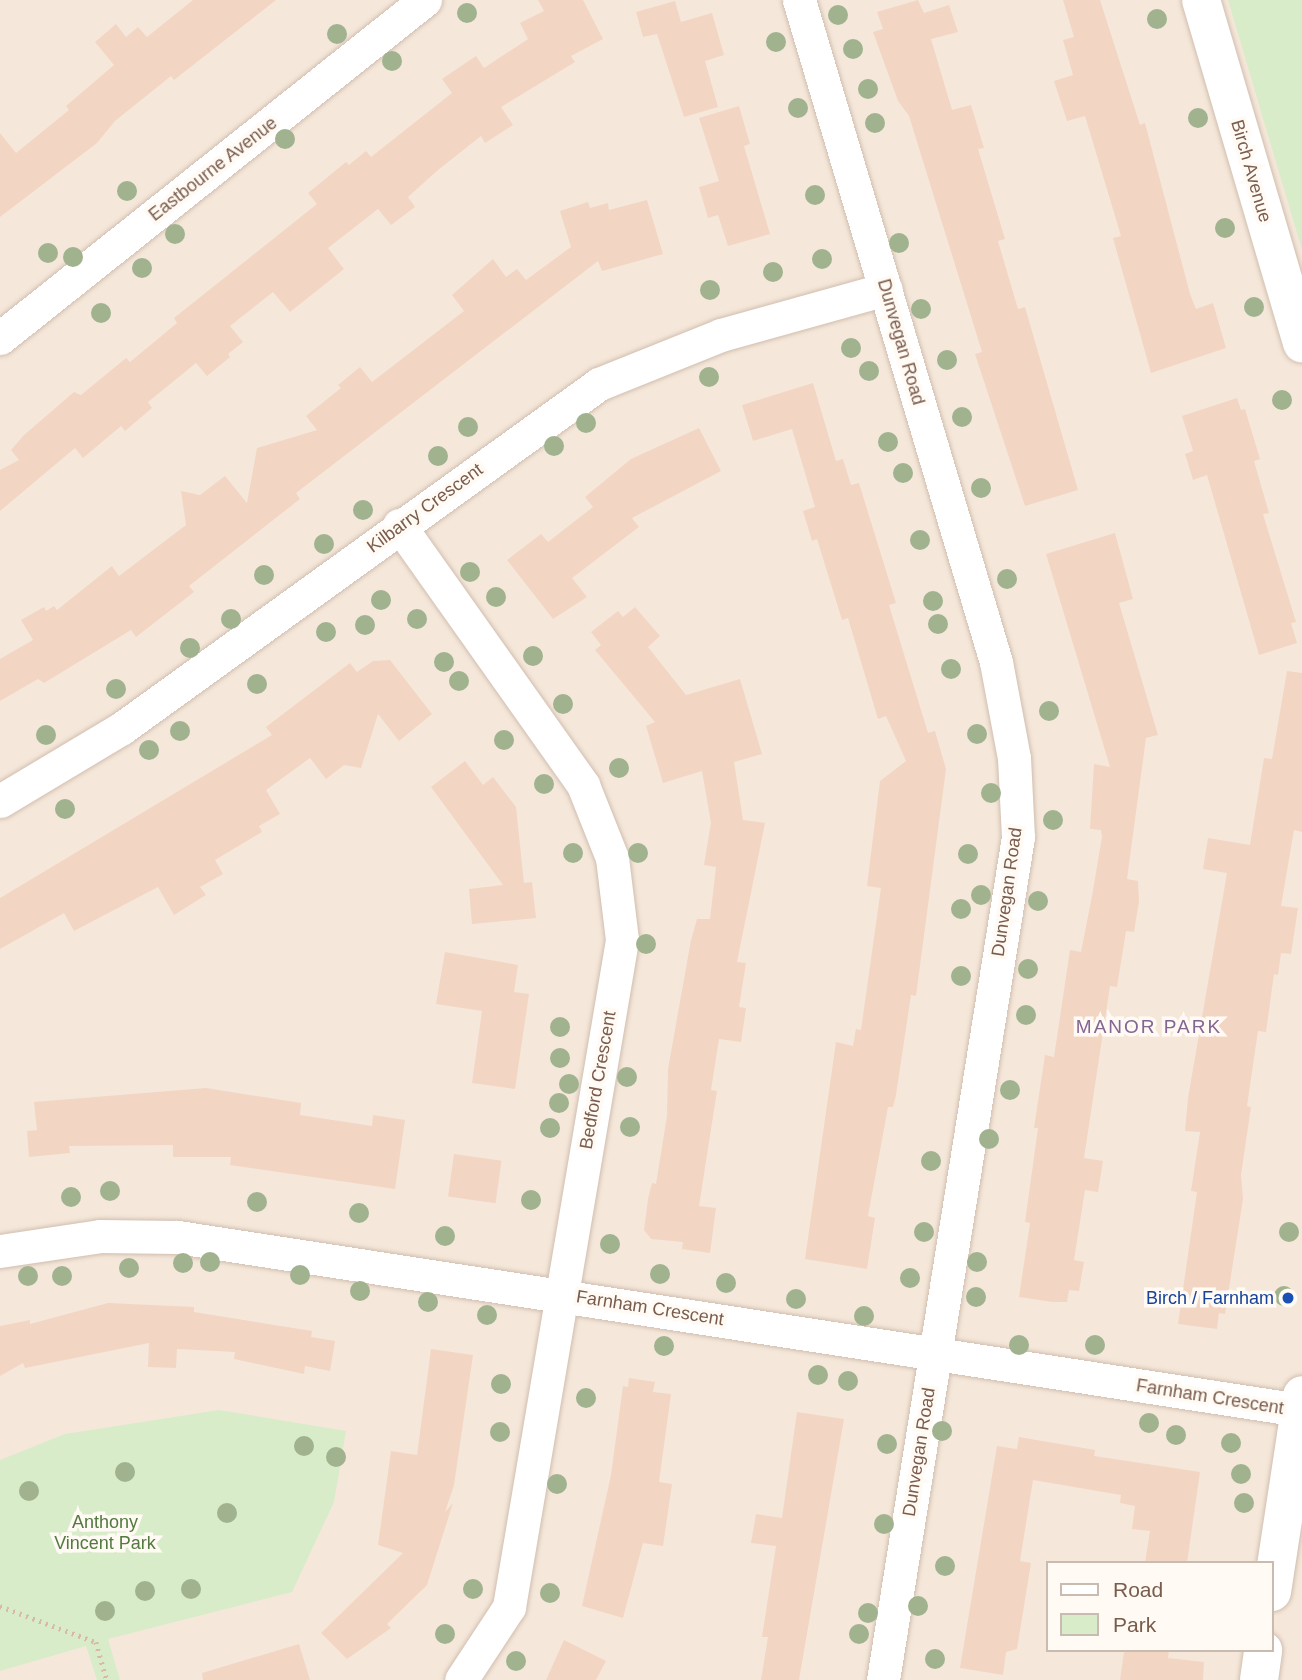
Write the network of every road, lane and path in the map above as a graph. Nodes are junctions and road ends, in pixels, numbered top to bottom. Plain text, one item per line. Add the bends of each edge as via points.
1 (425, 0) edge
2 (799, 0) edge
3 (1201, 0) edge
4 (886, 289) junction
5 (0, 338) edge
6 (1302, 342) edge
7 (399, 525) junction
8 (0, 801) edge
9 (0, 1251) edge
10 (561, 1293) junction
11 (935, 1355) junction
12 (1301, 1403) edge
13 (1274, 1579) edge
14 (0, 1606) edge
15 (1263, 1652) edge
16 (107, 1680) edge
17 (461, 1680) edge
18 (883, 1680) edge
19 (1259, 1680) edge

1 - 5 street, Eastbourne Avenue
2 - 4 street, Dunvegan Road
3 - 6 street, Birch Avenue
4 - 7 street, Kilbarry Crescent via 721,335 599,384
4 - 11 street, Dunvegan Road via 996,662 1014,758 1018,837
7 - 8 street, Kilbarry Crescent via 122,728
7 - 10 street, Bedford Crescent via 583,785 612,858 622,940
9 - 10 street, Farnham Crescent via 100,1236 178,1237
10 - 11 street, Farnham Crescent
10 - 17 street, Bedford Crescent via 509,1606
11 - 12 street, Farnham Crescent
11 - 18 street, Dunvegan Road
12 - 13 street
14 - 16 path via 96,1643
15 - 19 street

